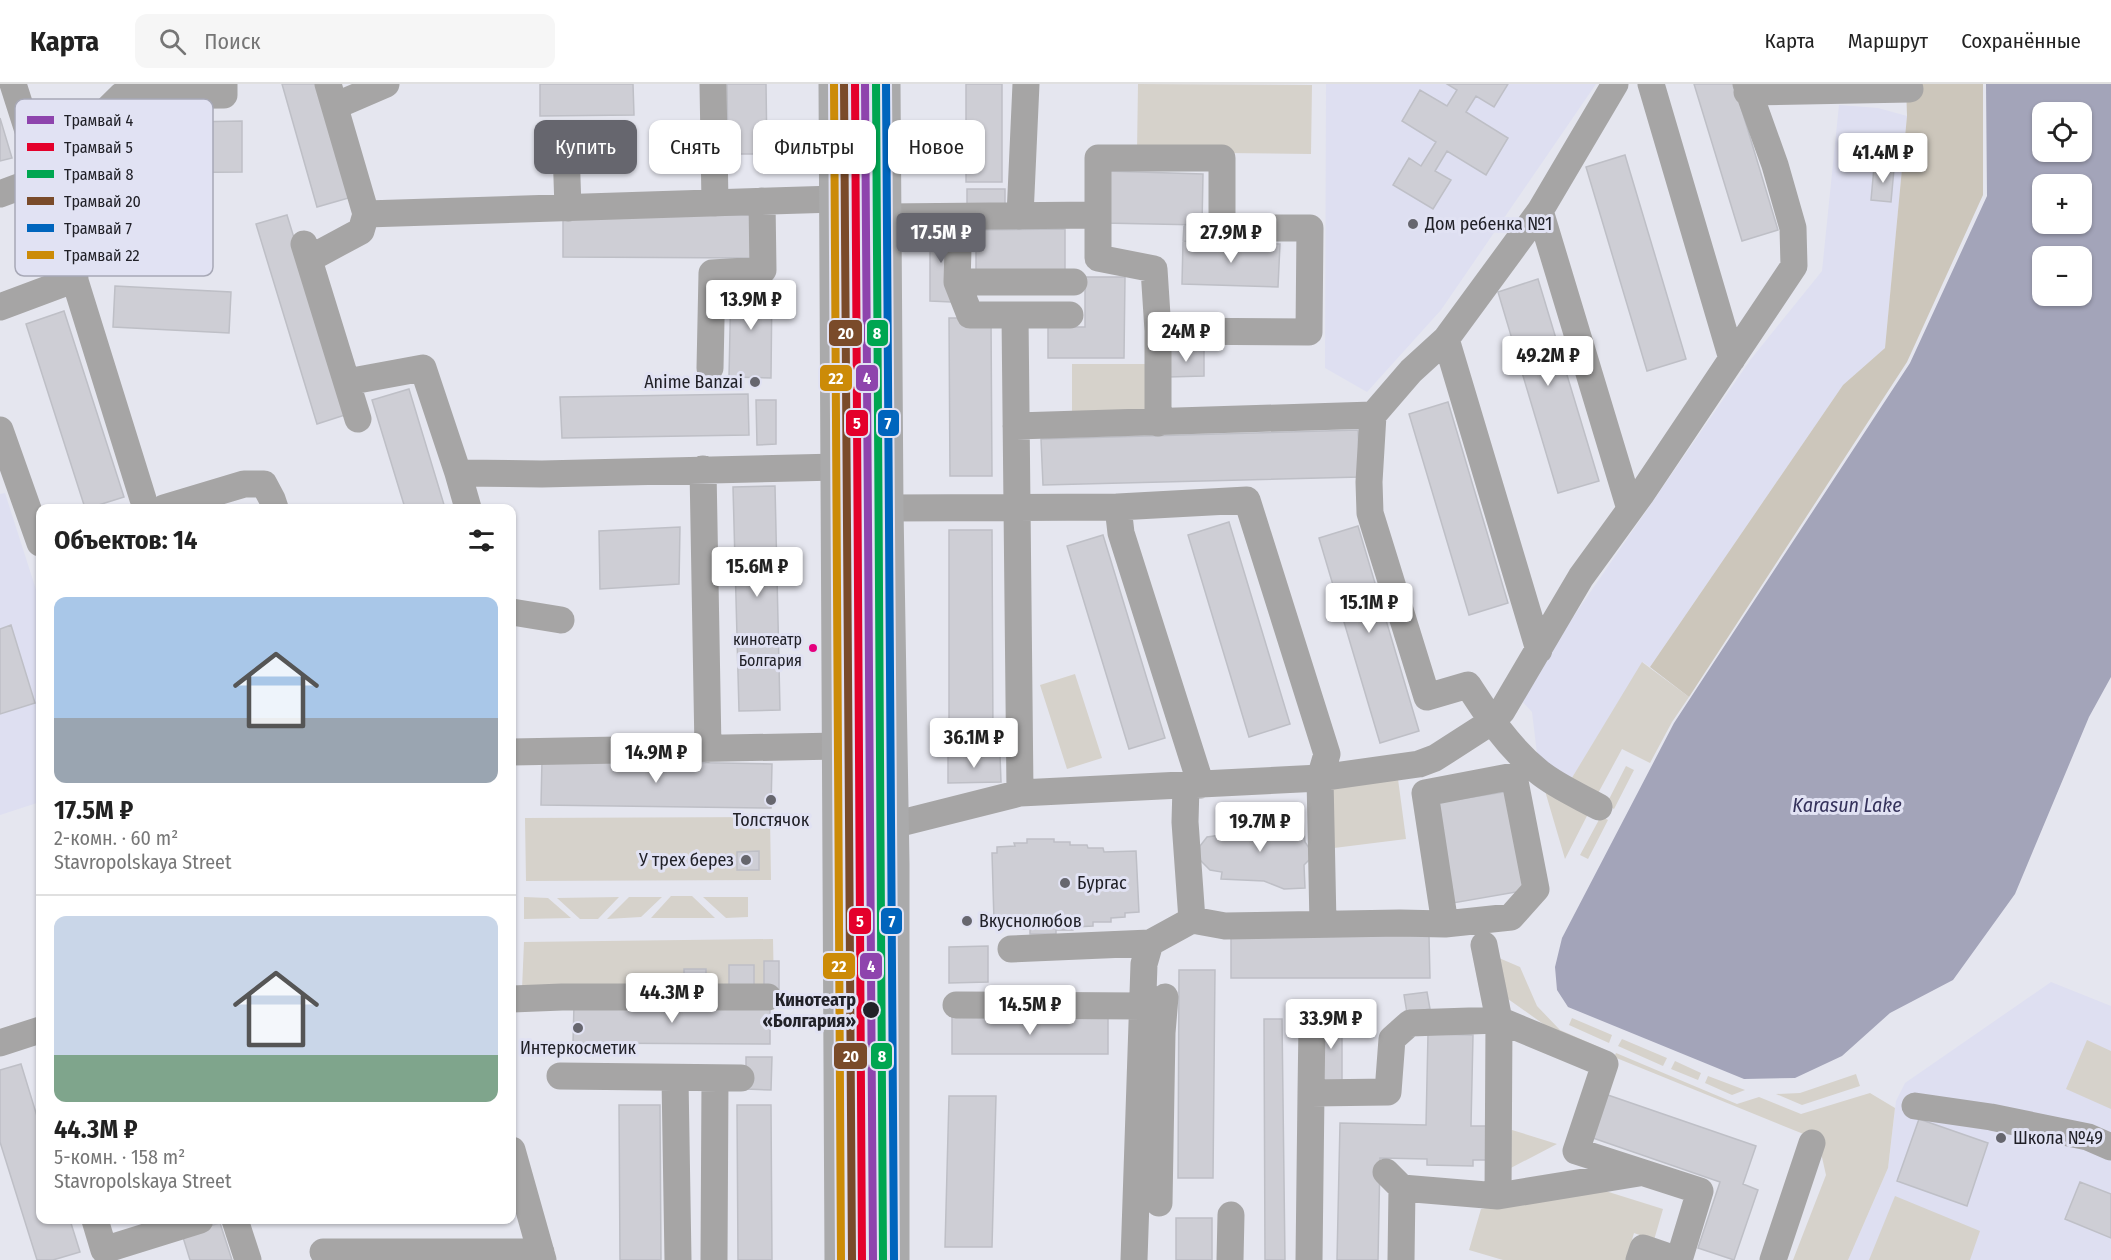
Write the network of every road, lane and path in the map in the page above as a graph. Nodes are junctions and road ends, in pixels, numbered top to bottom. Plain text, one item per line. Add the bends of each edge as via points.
1 (13, 84) edge
2 (224, 84) edge
3 (386, 84) edge
4 (713, 84) edge
5 (835, 84) edge
6 (884, 84) edge
7 (1026, 84) edge
8 (1615, 84) edge
9 (1652, 84) edge
10 (1896, 87) edge
11 (1747, 88) edge
12 (332, 95) edge
13 (18, 99) edge
14 (118, 99) edge
15 (567, 174) edge
16 (15, 184) edge
17 (0, 194) edge
18 (836, 199) junction
19 (762, 201) junction
20 (715, 203) junction
21 (568, 208) junction
22 (1540, 211) junction
23 (366, 214) junction
24 (1097, 215) junction
25 (1020, 216) junction
26 (885, 217) junction
27 (958, 217) junction
28 (74, 276) edge
29 (75, 279) junction
30 (957, 282) junction
31 (1074, 282) dead end
32 (0, 307) edge
33 (1016, 315) junction
34 (1070, 315) dead end
35 (1158, 332) junction
36 (1446, 339) junction
37 (1732, 359) junction
38 (710, 368) dead end
39 (347, 382) junction
40 (1373, 415) junction
41 (358, 419) dead end
42 (1158, 423) junction
43 (1016, 426) junction
44 (0, 430) edge
45 (838, 467) junction
46 (703, 469) junction
47 (458, 473) junction
48 (154, 504) edge
49 (274, 504) edge
50 (467, 504) edge
51 (1118, 507) junction
52 (887, 508) junction
53 (1018, 508) junction
54 (1630, 509) junction
55 (36, 532) edge
56 (516, 613) edge
57 (561, 620) dead end
58 (1539, 650) junction
59 (1491, 722) junction
60 (838, 747) junction
61 (708, 749) junction
62 (516, 752) edge
63 (1419, 764) junction
64 (1320, 778) junction
65 (1193, 785) junction
66 (1020, 793) junction
67 (1425, 793) junction
68 (1599, 807) dead end
69 (893, 825) junction
70 (1192, 920) junction
71 (1323, 924) junction
72 (1445, 924) junction
73 (1150, 943) junction
74 (1484, 945) dead end
75 (1011, 949) dead end
76 (768, 997) dead end
77 (516, 999) edge
78 (1154, 1001) junction
79 (956, 1005) dead end
80 (1499, 1020) junction
81 (1312, 1024) dead end
82 (36, 1038) edge
83 (0, 1043) edge
84 (560, 1076) dead end
85 (675, 1078) junction
86 (1311, 1093) junction
87 (1915, 1106) dead end
88 (1812, 1143) dead end
89 (2111, 1147) edge
90 (516, 1164) edge
91 (1149, 1168) junction
92 (1643, 1172) junction
93 (1498, 1196) junction
94 (1159, 1203) dead end
95 (1230, 1215) dead end
96 (96, 1224) edge
97 (187, 1224) edge
98 (236, 1224) edge
99 (323, 1252) dead end
100 (542, 1256) edge
101 (248, 1260) edge
102 (678, 1260) edge
103 (714, 1260) edge
104 (841, 1260) edge
105 (893, 1260) edge
106 (1134, 1260) edge
107 (1230, 1260) edge
108 (1309, 1260) edge
109 (1401, 1260) edge
110 (1639, 1260) edge
111 (1679, 1260) edge
112 (1773, 1260) edge

1 - 13 lane
2 - 14 lane via 224,95
3 - 12 lane
4 - 20 lane
5 - 18 main road
6 - 26 main road
7 - 25 lane
8 - 22 lane
9 - 37 lane
10 - 11 lane
11 - 37 lane via 1793,228 1794,266
12 - 23 lane
15 - 21 lane
16 - 17 lane
18 - 19 lane
18 - 45 main road
19 - 20 lane
19 - 38 lane via 763,270 712,273
20 - 21 lane
21 - 23 lane
22 - 36 lane
22 - 54 lane
23 - 39 lane via 361,231 307,252
24 - 25 lane
24 - 35 lane via 1098,258 1154,269
24 - 35 lane via 1098,158 1222,158 1222,228 1310,228 1309,332
25 - 27 lane
26 - 27 lane
26 - 52 main road
27 - 30 lane
28 - 29 lane
29 - 32 lane
29 - 48 lane
30 - 31 lane
30 - 33 lane via 970,315
33 - 34 lane
33 - 43 lane
35 - 42 lane
36 - 40 lane via 1411,371
36 - 58 lane
37 - 54 lane
39 - 41 lane
39 - 47 lane via 423,368
40 - 42 lane
40 - 59 lane via 1370,513 1427,697 1468,685
42 - 43 lane
43 - 53 lane
44 - 55 lane
45 - 46 lane
45 - 60 main road
46 - 47 lane
46 - 61 lane
47 - 50 lane
48 - 49 lane via 244,484 264,484
51 - 53 lane
51 - 64 lane via 1247,500 1325,742 1327,760
51 - 65 lane via 1121,533
52 - 53 lane
52 - 69 main road
53 - 66 lane
54 - 58 lane via 1581,577
56 - 57 lane
58 - 59 lane via 1502,711
59 - 63 lane
59 - 68 lane via 1541,774
60 - 61 lane
60 - 104 main road
61 - 62 lane
63 - 64 lane
63 - 67 lane
64 - 65 lane
64 - 71 lane
65 - 66 lane
65 - 70 lane via 1178,823
66 - 69 lane
67 - 72 lane
67 - 72 lane via 1514,776 1536,889 1511,917
69 - 105 main road
70 - 71 lane via 1225,926
70 - 73 lane
71 - 72 lane
73 - 75 lane
73 - 78 lane via 1144,964
74 - 80 lane
76 - 77 lane
78 - 79 lane
78 - 91 lane
80 - 86 lane via 1410,1023 1392,1039 1388,1092
80 - 92 lane via 1605,1064 1576,1151
80 - 93 lane
81 - 86 lane
82 - 83 lane
84 - 85 lane
85 - 102 lane
85 - 103 lane via 728,1078
86 - 108 lane
87 - 89 lane via 2088,1137
88 - 112 lane
90 - 100 lane
91 - 94 lane
91 - 106 lane
92 - 93 lane
92 - 111 lane via 1700,1191
93 - 109 lane via 1394,1180
95 - 107 lane
96 - 97 lane via 105,1250
98 - 101 lane
99 - 100 lane
110 - 111 lane via 1643,1248

